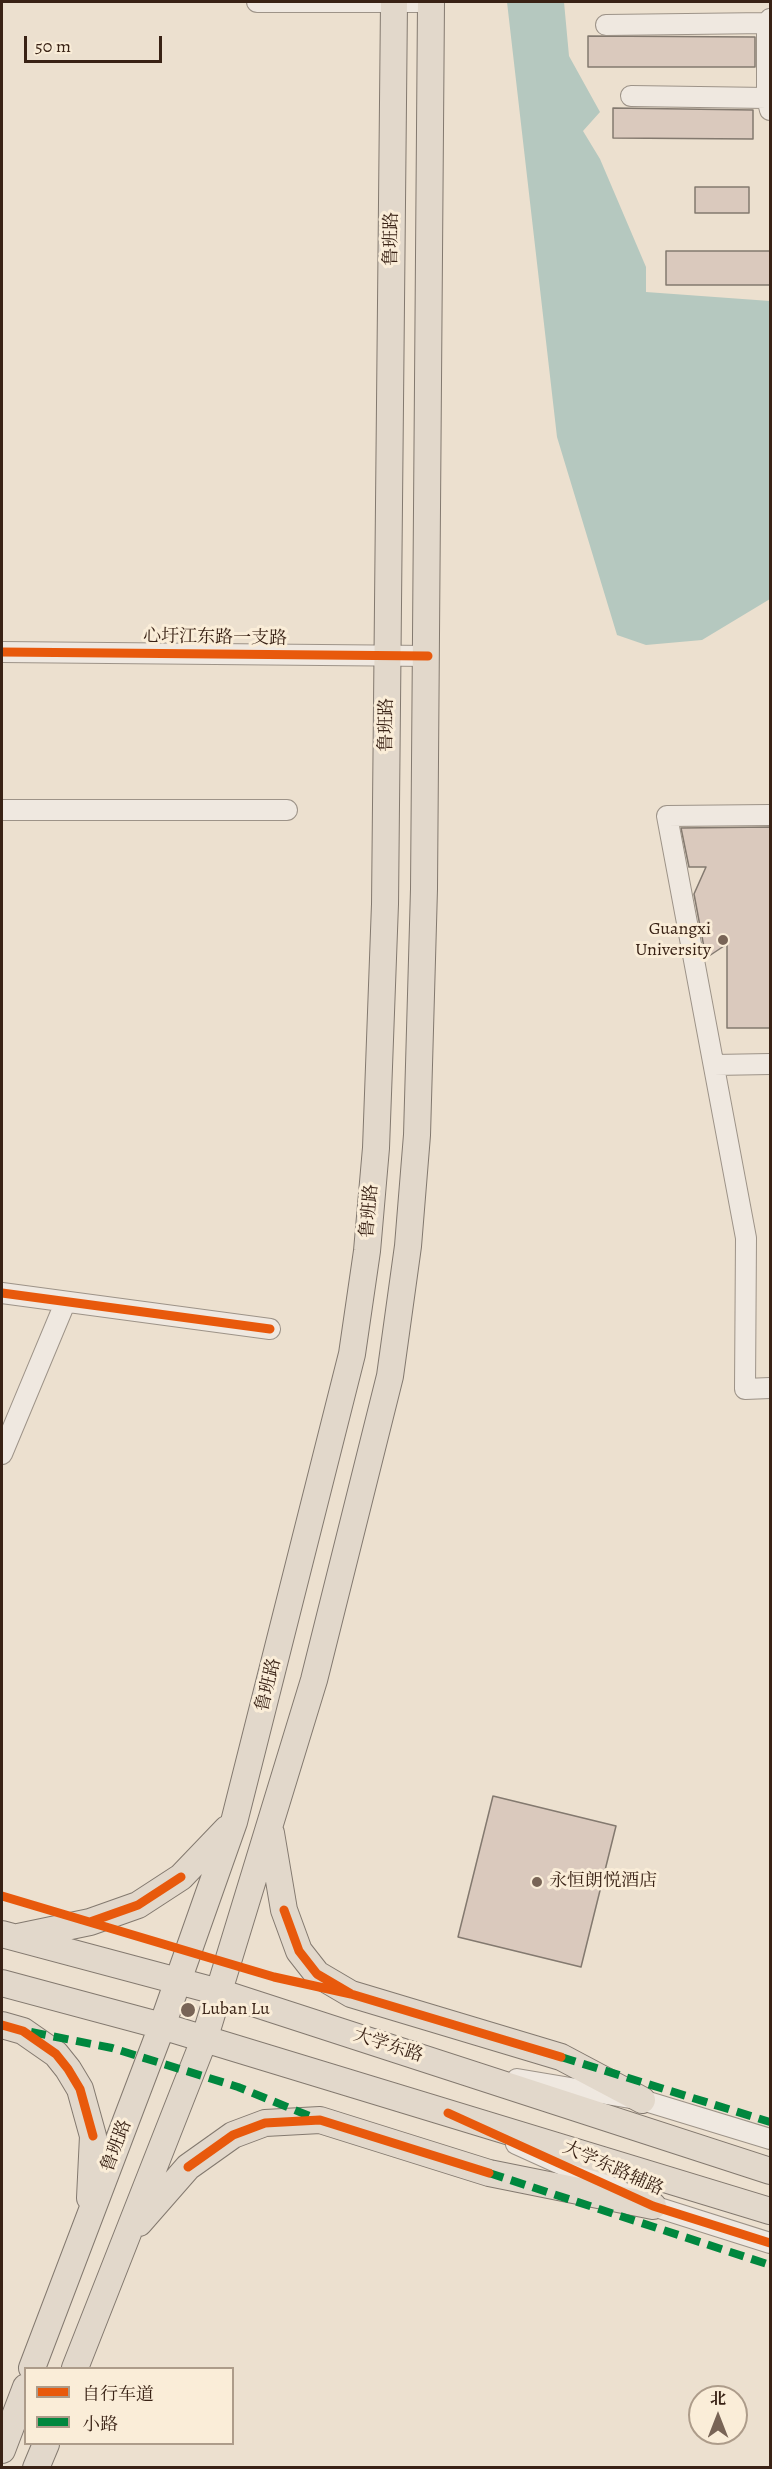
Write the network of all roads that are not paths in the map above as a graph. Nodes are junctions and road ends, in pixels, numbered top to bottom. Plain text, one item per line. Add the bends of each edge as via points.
1 (257, 2) edge
2 (394, 2) edge
3 (431, 2) edge
4 (769, 21) edge
5 (606, 25) dead end
6 (632, 96) dead end
7 (769, 104) edge
8 (2, 652) edge
9 (428, 656) junction
10 (388, 657) junction
11 (2, 810) edge
12 (287, 810) dead end
13 (771, 815) edge
14 (771, 1064) edge
15 (714, 1065) junction
16 (2, 1293) edge
17 (65, 1303) junction
18 (270, 1329) dead end
19 (771, 1389) edge
20 (2, 1454) edge
21 (234, 1822) junction
22 (270, 1827) junction
23 (8, 1936) edge
24 (178, 1981) junction
25 (2, 1983) edge
26 (219, 1992) junction
27 (2, 2025) edge
28 (162, 2026) junction
29 (204, 2040) junction
30 (463, 2070) junction
31 (642, 2100) junction
32 (448, 2113) junction
33 (771, 2139) edge
34 (771, 2171) edge
35 (653, 2206) junction
36 (771, 2211) edge
37 (88, 2221) junction
38 (127, 2236) junction
39 (771, 2243) edge
40 (32, 2367) edge
41 (75, 2367) edge
42 (24, 2392) edge
43 (46, 2445) edge
44 (2, 2450) edge
45 (36, 2468) edge

1 - 2 street
2 - 3 street
2 - 10 main road, 鲁班路
3 - 9 main road, 鲁班路
4 - 5 street
4 - 7 street
6 - 7 street
8 - 10 street, 心圩江东路一支路
9 - 10 street, 心圩江东路一支路
9 - 22 main road, 鲁班路 via 417,1135 408,1246 390,1376 314,1680
10 - 21 main road, 鲁班路 via 382,985 376,1148 367,1251 352,1354
11 - 12 street
13 - 15 street via 667,816
14 - 15 street
15 - 19 street via 746,1238 745,1389
16 - 17 street
17 - 18 street
17 - 20 street
21 - 23 main road via 181,1877 138,1905 90,1922
21 - 24 main road, 鲁班路
22 - 26 main road, 鲁班路
22 - 31 main road via 284,1910 299,1951 317,1974 351,1994 561,2057
23 - 24 main road, 大学东路
24 - 26 main road, 大学东路
24 - 28 main road, 鲁班路
25 - 28 main road
26 - 29 main road, 鲁班路
26 - 30 main road, 大学东路
27 - 37 main road via 23,2031 56,2054 80,2089 93,2136
28 - 29 main road
28 - 37 main road, 鲁班路
29 - 32 main road
29 - 38 main road, 鲁班路
30 - 31 street
30 - 34 main road, 大学东路
31 - 33 street
32 - 35 street, 大学东路辅路
32 - 36 main road
35 - 38 main road via 489,2173 320,2120 265,2123 233,2135 188,2167
35 - 39 street, 大学东路辅路
37 - 40 main road, 鲁班路
38 - 41 main road, 鲁班路
42 - 44 main road
43 - 45 main road

